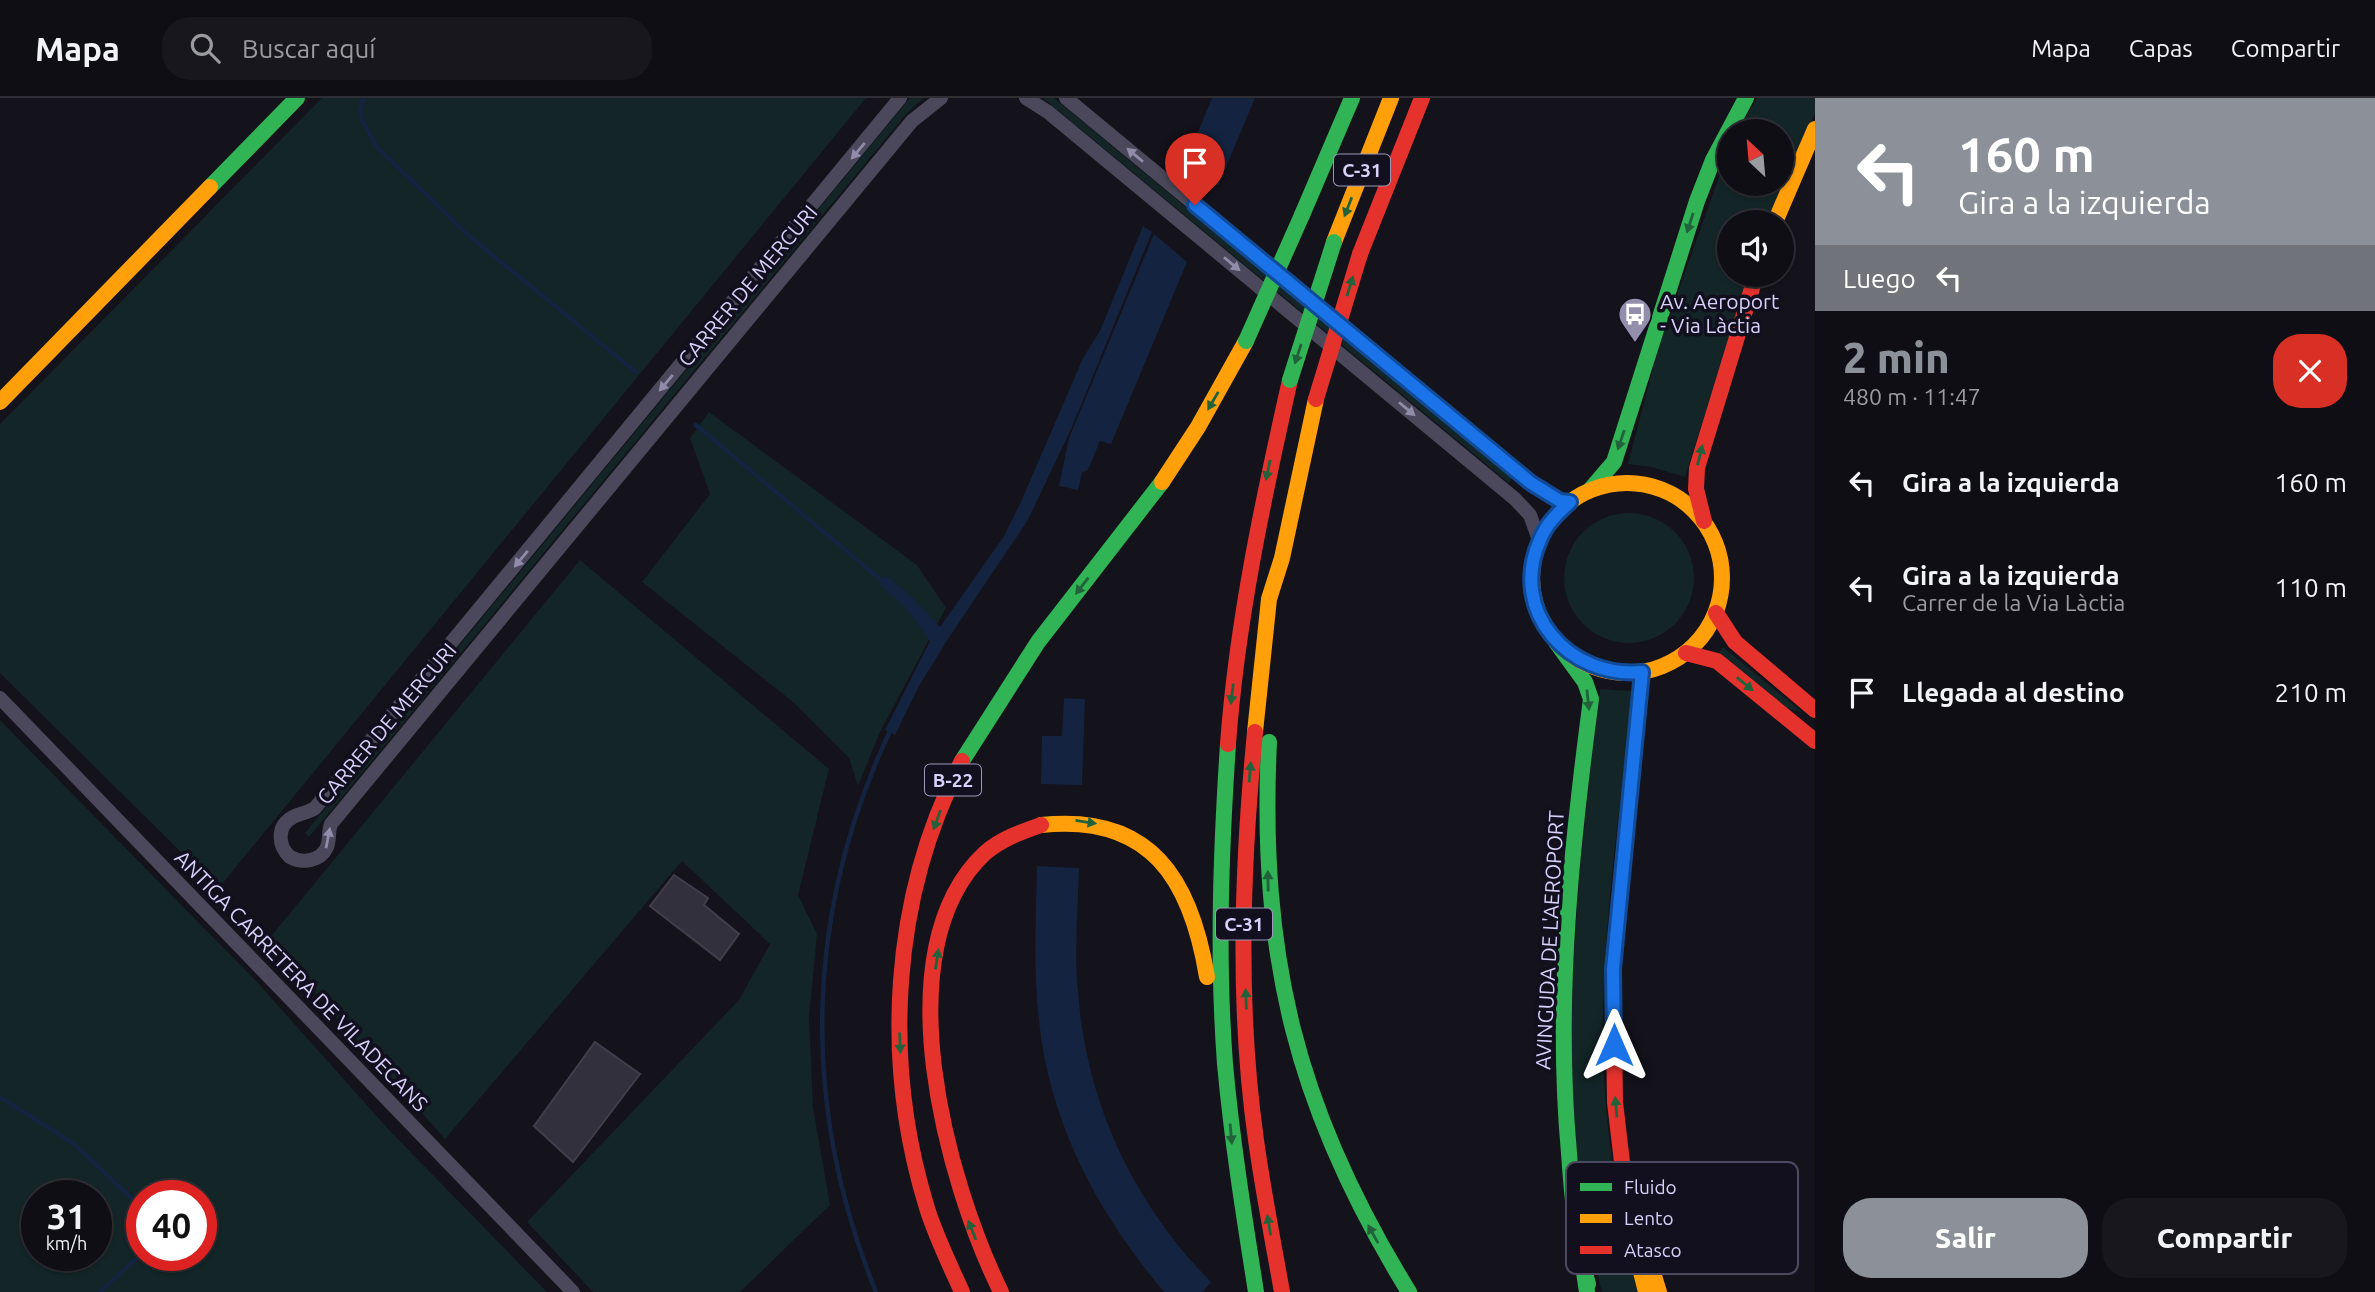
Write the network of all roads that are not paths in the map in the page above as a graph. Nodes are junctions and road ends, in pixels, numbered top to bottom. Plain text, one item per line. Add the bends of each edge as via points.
1 (298, 98) edge
2 (900, 98) edge
3 (941, 98) edge
4 (1026, 98) edge
5 (1066, 98) edge
6 (1352, 98) edge
7 (1391, 98) edge
8 (1422, 98) edge
9 (1737, 98) edge
10 (1746, 98) edge
11 (1815, 129) edge
12 (1713, 159) junction
13 (1780, 210) edge
14 (1752, 287) edge
15 (0, 402) edge
16 (1590, 490) junction
17 (1570, 502) junction
18 (1704, 522) junction
19 (1539, 540) junction
20 (1282, 558) junction
21 (1716, 613) junction
22 (1556, 642) junction
23 (1686, 653) junction
24 (1642, 672) junction
25 (0, 698) edge
26 (1815, 710) edge
27 (1815, 741) edge
28 (1225, 1066) junction
29 (1569, 1162) edge
30 (1622, 1162) edge
31 (1584, 1274) edge
32 (1642, 1274) edge
33 (1654, 1274) edge
34 (573, 1292) edge
35 (962, 1292) edge
36 (1000, 1292) edge
37 (1256, 1292) edge
38 (1282, 1292) edge
39 (1409, 1292) edge
40 (1588, 1292) edge
41 (1646, 1292) edge
42 (1660, 1292) edge

1 - 15 main road
2 -> 3 street, CARRER DE MERCURI via 315,808 287,822 281,841 290,858 306,861 323,854 331,824 912,121
4 -> 19 street via 1515,499 1530,515
17 -> 5 street via 1531,483
6 -> 35 main road, B-22, bridge via 1246,341 1175,463 1039,640 977,736 937,819 901,964 901,1076 917,1173
7 -> 28 main road, C-31, bridge via 1334,242 1290,380 1249,567 1226,739 1219,932
20 -> 8 main road, C-31, bridge via 1316,399 1360,254
9 - 12 main road
10 - 12 main road
11 - 13 main road
12 -> 16 main road via 1614,462
18 -> 14 main road via 1696,489 1697,468
16 - 17 main road
16 - 18 main road via 1613,484 1663,489 1686,503
17 - 19 main road
18 - 21 main road via 1720,557 1722,593
19 - 22 main road via 1532,569 1533,594 1541,620
38 -> 20 main road, C-31 via 1256,1139 1247,1042 1244,903 1246,823 1261,657 1269,599
39 -> 20 main road via 1376,1239 1330,1145 1296,1050 1282,993 1269,893 1268,817
21 - 23 main road
21 - 26 main road via 1735,642
22 - 24 main road via 1578,660 1603,671
22 -> 29 main road, AVINGUDA DE L'AEROPORT via 1585,682 1591,699 1562,1027
23 - 24 main road
23 -> 27 main road via 1717,661
30 -> 24 main road via 1615,1102 1613,969
25 - 34 street, ANTIGA CARRETERA DE VILADECANS
36 -> 28 main road via 950,1168 934,1064 934,989 942,927 963,878 978,861 1014,834 1074,820 1104,825 1148,848 1181,886 1191,908
28 -> 37 main road, C-31 via 1233,1153
31 -> 40 main road, AVINGUDA DE L'AEROPORT
32 - 41 main road
33 - 42 main road

